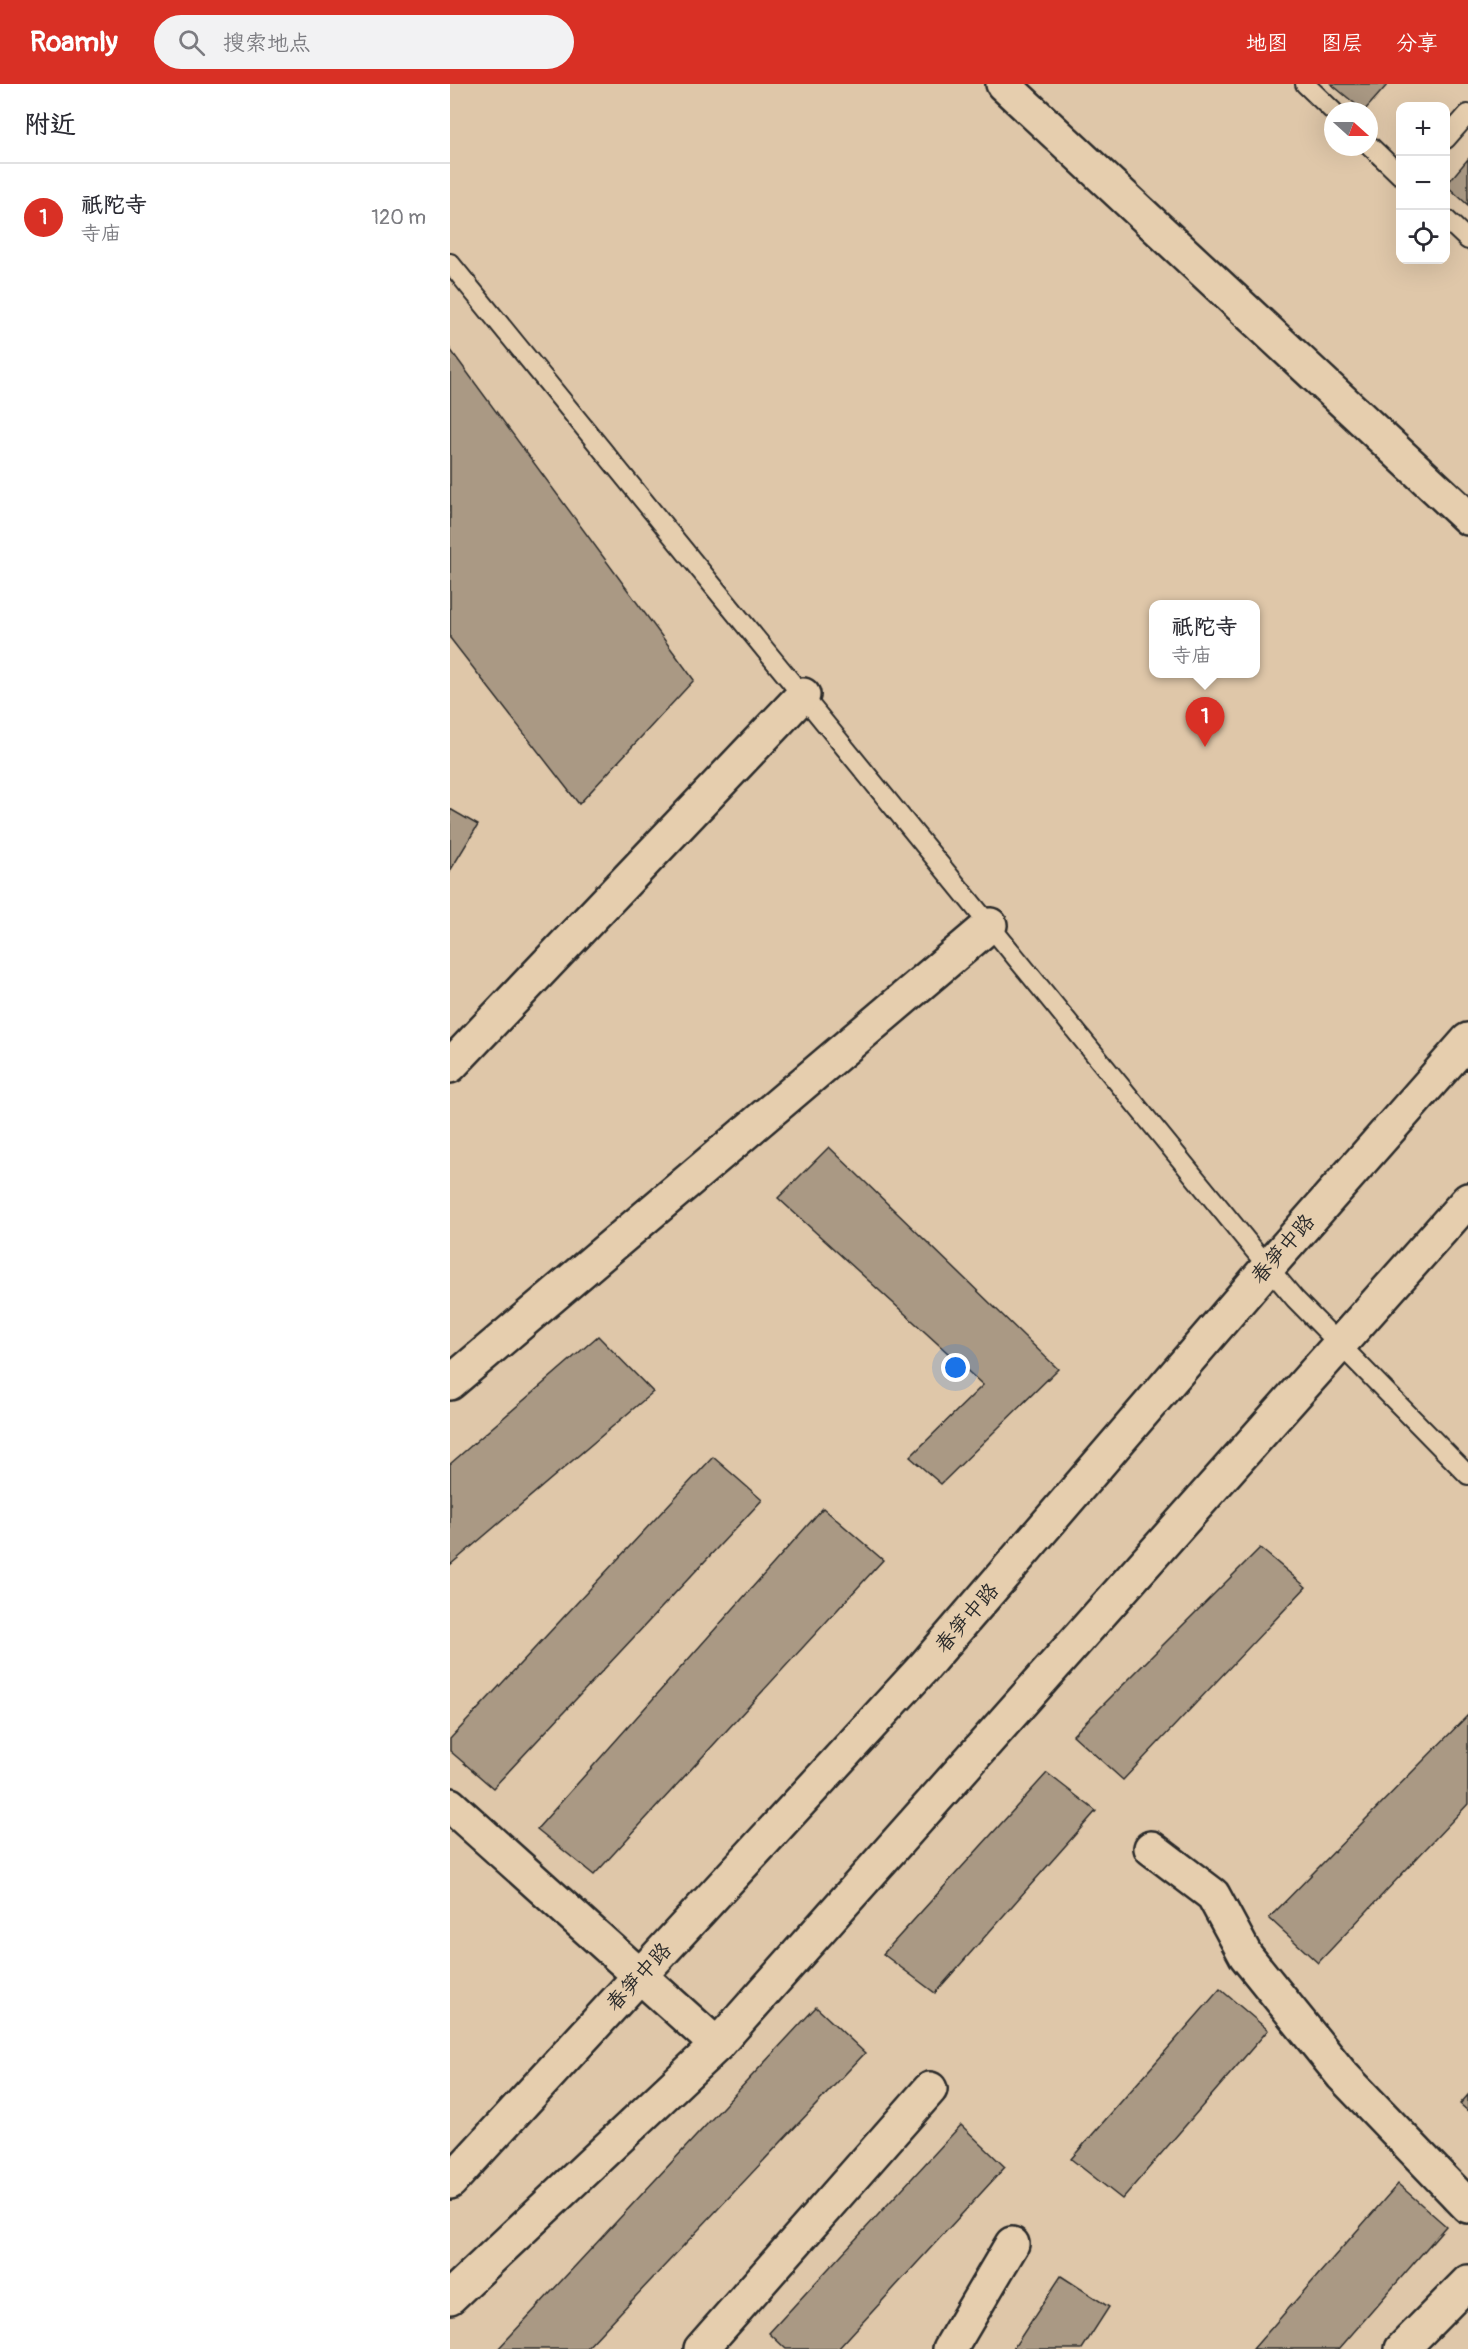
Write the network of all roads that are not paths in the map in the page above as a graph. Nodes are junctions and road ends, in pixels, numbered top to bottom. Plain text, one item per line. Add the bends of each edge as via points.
1 (1003, 84) edge
2 (1305, 84) edge
3 (1324, 102) edge
4 (1468, 114) edge
5 (1450, 134) edge
6 (1378, 154) edge
7 (1396, 171) edge
8 (1450, 223) edge
9 (1468, 240) edge
10 (450, 263) edge
11 (1468, 518) edge
12 (802, 695) junction
13 (990, 925) junction
14 (1468, 1040) edge
15 (450, 1066) edge
16 (1468, 1200) edge
17 (1268, 1267) junction
18 (1340, 1345) junction
19 (450, 1383) edge
20 (1468, 1475) edge
21 (450, 1805) edge
22 (1151, 1848) dead end
23 (639, 1977) junction
24 (717, 2045) junction
25 (930, 2088) dead end
26 (450, 2182) edge
27 (1468, 2206) edge
28 (1012, 2244) dead end
29 (1468, 2282) edge
30 (450, 2297) edge
31 (710, 2345) edge
32 (950, 2349) edge
33 (1402, 2349) edge

1 - 11 street
2 - 3 lane
4 - 5 lane
6 - 7 lane
8 - 9 lane
10 - 12 lane
12 - 13 lane
12 - 15 street
13 - 17 lane
13 - 19 street
14 - 17 street, 春笋中路
16 - 18 street
17 - 18 lane
17 - 23 street, 春笋中路 via 924,1667
18 - 20 lane
18 - 24 street
21 - 23 street
22 - 27 street via 1214,1895 1246,1956 1342,2075
23 - 24 street
23 - 26 street, 春笋中路
24 - 30 street
25 - 31 street
28 - 32 street
29 - 33 street

